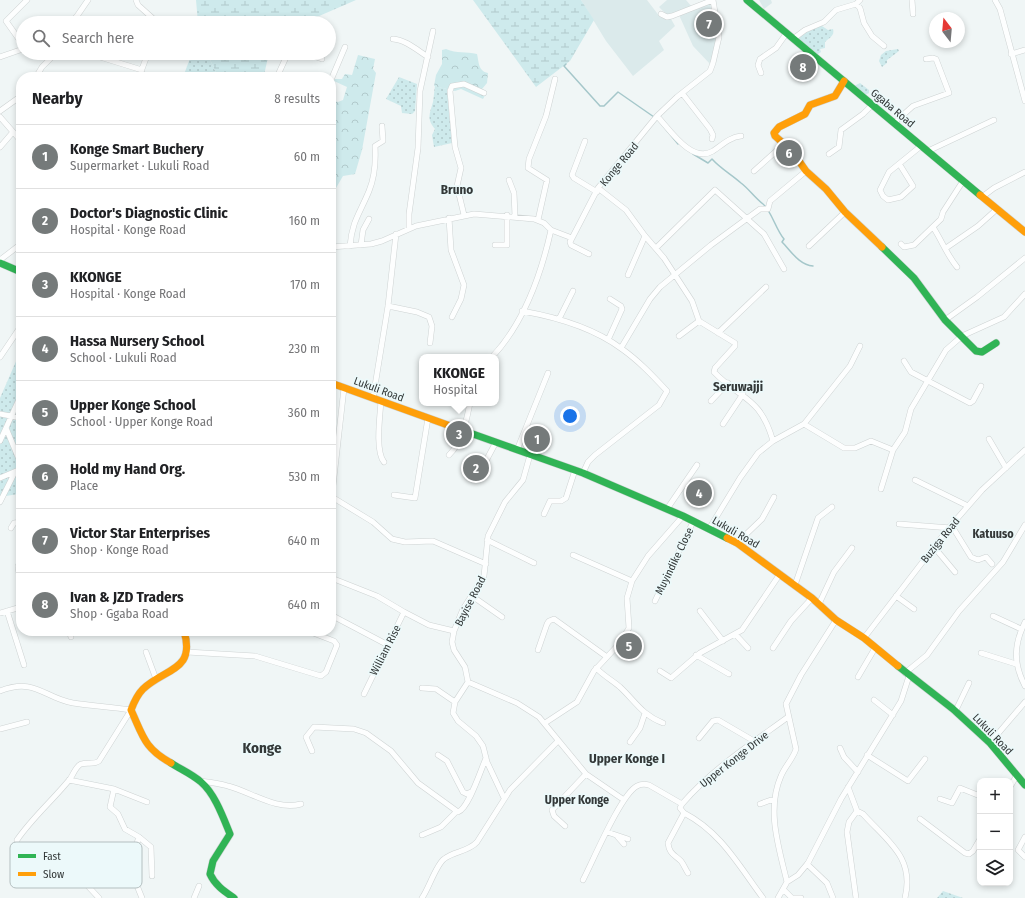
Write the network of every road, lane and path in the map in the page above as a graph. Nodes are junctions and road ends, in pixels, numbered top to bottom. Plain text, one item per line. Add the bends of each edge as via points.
1 (27, 0) edge
2 (88, 0) edge
3 (136, 0) edge
4 (713, 0) edge
5 (747, 0) edge
6 (912, 0) edge
7 (995, 0) edge
8 (858, 1) edge
9 (661, 14) dead end
10 (913, 14) dead end
11 (77, 16) edge
12 (150, 16) edge
13 (433, 31) dead end
14 (786, 34) junction
15 (16, 36) edge
16 (393, 39) dead end
17 (793, 39) junction
18 (345, 46) dead end
19 (884, 46) dead end
20 (16, 50) edge
21 (1025, 50) edge
22 (1011, 54) junction
23 (0, 57) edge
24 (428, 57) junction
25 (926, 59) dead end
26 (49, 60) edge
27 (110, 60) edge
28 (146, 60) edge
29 (285, 60) edge
30 (142, 70) joint
31 (39, 72) edge
32 (279, 72) edge
33 (334, 72) edge
34 (761, 73) dead end
35 (555, 79) dead end
36 (844, 81) junction
37 (682, 93) junction
38 (484, 94) dead end
39 (16, 100) edge
40 (1025, 101) edge
41 (872, 105) junction
42 (0, 111) edge
43 (657, 116) junction
44 (0, 117) edge
45 (994, 120) dead end
46 (894, 123) junction
47 (382, 126) dead end
48 (13, 132) junction
49 (16, 135) edge
50 (741, 136) dead end
51 (712, 140) dead end
52 (585, 141) dead end
53 (784, 145) junction
54 (921, 146) junction
55 (0, 147) edge
56 (928, 151) junction
57 (829, 154) dead end
58 (900, 165) junction
59 (754, 171) dead end
60 (806, 171) junction
61 (1025, 172) edge
62 (509, 180) dead end
63 (963, 181) junction
64 (598, 190) junction
65 (982, 197) junction
66 (997, 208) junction
67 (845, 212) junction
68 (507, 215) junction
69 (464, 216) junction
70 (515, 216) junction
71 (449, 218) junction
72 (368, 219) dead end
73 (746, 219) junction
74 (538, 220) junction
75 (932, 227) junction
76 (409, 228) junction
77 (552, 230) junction
78 (1025, 232) edge
79 (396, 234) junction
80 (644, 236) junction
81 (572, 238) junction
82 (901, 244) dead end
83 (362, 245) junction
84 (494, 245) dead end
85 (350, 246) junction
86 (809, 246) dead end
87 (336, 247) edge
88 (16, 248) edge
89 (656, 248) junction
90 (946, 248) junction
91 (589, 254) dead end
92 (1025, 258) edge
93 (0, 261) edge
94 (957, 267) dead end
95 (16, 269) edge
96 (784, 269) dead end
97 (675, 274) junction
98 (628, 275) dead end
99 (766, 287) dead end
100 (573, 291) dead end
101 (1025, 294) edge
102 (610, 299) dead end
103 (388, 306) junction
104 (522, 311) junction
105 (452, 317) dead end
106 (559, 319) junction
107 (945, 320) junction
108 (699, 321) junction
109 (16, 333) edge
110 (718, 333) junction
111 (679, 336) dead end
112 (962, 336) junction
113 (608, 340) junction
114 (996, 343) dead end
115 (430, 344) dead end
116 (860, 346) dead end
117 (621, 348) junction
118 (494, 354) edge
119 (0, 356) edge
120 (904, 361) dead end
121 (548, 373) dead end
122 (928, 380) junction
123 (728, 383) junction
124 (336, 385) edge
125 (981, 386) dead end
126 (344, 388) junction
127 (743, 394) junction
128 (373, 398) junction
129 (381, 401) junction
130 (711, 401) dead end
131 (16, 406) edge
132 (469, 406) edge
133 (0, 414) edge
134 (11, 417) junction
135 (16, 418) edge
136 (428, 418) junction
137 (723, 424) dead end
138 (804, 424) junction
139 (6, 428) junction
140 (464, 431) junction
141 (989, 439) dead end
142 (0, 441) edge
143 (773, 441) junction
144 (496, 442) junction
145 (518, 450) junction
146 (893, 450) junction
147 (1025, 450) edge
148 (16, 452) edge
149 (336, 453) edge
150 (530, 454) junction
151 (449, 455) dead end
152 (384, 462) dead end
153 (697, 465) dead end
154 (1006, 468) junction
155 (575, 470) junction
156 (15, 472) joint
157 (583, 473) junction
158 (479, 474) dead end
159 (0, 478) edge
160 (915, 480) dead end
161 (881, 489) dead end
162 (394, 494) dead end
163 (774, 497) dead end
164 (336, 499) edge
165 (0, 502) edge
166 (968, 506) junction
167 (832, 507) dead end
168 (667, 509) junction
169 (544, 514) dead end
170 (683, 516) junction
171 (693, 522) junction
172 (16, 523) edge
173 (899, 524) dead end
174 (1025, 525) edge
175 (11, 528) dead end
176 (709, 529) junction
177 (948, 529) junction
178 (487, 540) junction
179 (737, 543) junction
180 (934, 547) junction
181 (852, 548) dead end
182 (573, 555) dead end
183 (534, 563) dead end
184 (486, 564) junction
185 (992, 564) dead end
186 (955, 572) dead end
187 (780, 574) junction
188 (336, 580) edge
189 (632, 581) junction
190 (795, 585) junction
191 (472, 596) junction
192 (896, 596) junction
193 (812, 598) junction
194 (655, 600) dead end
195 (819, 604) junction
196 (16, 608) edge
197 (914, 609) dead end
198 (7, 611) junction
199 (700, 611) dead end
200 (404, 612) junction
201 (0, 613) edge
202 (993, 616) dead end
203 (502, 617) dead end
204 (336, 618) edge
205 (836, 620) junction
206 (1025, 622) edge
207 (1021, 629) junction
208 (454, 631) junction
209 (736, 635) junction
210 (185, 636) edge
211 (321, 636) edge
212 (864, 638) junction
213 (723, 641) junction
214 (388, 645) junction
215 (748, 648) dead end
216 (773, 648) dead end
217 (874, 648) junction
218 (538, 650) dead end
219 (146, 652) dead end
220 (187, 652) junction
221 (981, 653) dead end
222 (696, 655) junction
223 (607, 657) junction
224 (1016, 664) junction
225 (24, 665) dead end
226 (596, 668) junction
227 (660, 671) dead end
228 (729, 674) dead end
229 (907, 675) junction
230 (858, 677) dead end
231 (156, 678) junction
232 (468, 682) junction
233 (968, 683) dead end
234 (1025, 686) edge
235 (422, 688) dead end
236 (0, 691) edge
237 (364, 694) dead end
238 (874, 700) dead end
239 (456, 702) junction
240 (1025, 702) edge
241 (131, 710) junction
242 (956, 712) junction
243 (645, 713) junction
244 (893, 715) junction
245 (788, 717) junction
246 (27, 722) dead end
247 (545, 723) junction
248 (663, 723) dead end
249 (0, 729) edge
250 (699, 738) dead end
251 (754, 741) junction
252 (558, 742) junction
253 (630, 742) dead end
254 (990, 743) junction
255 (840, 748) dead end
256 (312, 751) dead end
257 (438, 755) dead end
258 (867, 755) junction
259 (486, 758) junction
260 (925, 760) dead end
261 (858, 772) junction
262 (586, 774) junction
263 (1017, 775) junction
264 (69, 780) junction
265 (200, 781) junction
266 (1013, 782) edge
267 (1025, 785) edge
268 (848, 787) junction
269 (114, 789) junction
270 (471, 792) junction
271 (977, 795) edge
272 (504, 798) junction
273 (940, 799) dead end
274 (624, 800) junction
275 (774, 801) junction
276 (147, 802) dead end
277 (301, 804) dead end
278 (682, 804) junction
279 (760, 804) dead end
280 (857, 811) junction
281 (456, 812) junction
282 (684, 813) junction
283 (920, 819) dead end
284 (565, 826) dead end
285 (607, 832) junction
286 (615, 834) junction
287 (422, 835) dead end
288 (139, 837) junction
289 (1025, 837) edge
290 (628, 839) dead end
291 (17, 840) dead end
292 (137, 842) edge
293 (624, 844) dead end
294 (977, 844) edge
295 (1025, 857) edge
296 (807, 864) junction
297 (688, 873) dead end
298 (152, 876) dead end
299 (583, 880) dead end
300 (787, 882) junction
301 (199, 886) dead end
302 (90, 888) edge
303 (138, 888) edge
304 (784, 890) junction
305 (99, 898) edge
306 (142, 898) edge
307 (194, 898) edge
308 (234, 898) edge
309 (422, 898) edge
310 (763, 898) edge
311 (778, 898) edge
312 (793, 898) edge
313 (801, 898) edge
314 (833, 898) edge
315 (856, 898) edge
316 (905, 898) edge

1 - 15 street via 6,21
2 - 11 street
3 - 12 street
4 - 9 street via 672,16
4 - 37 street, Konge Road via 719,32 713,63 707,74
5 - 14 street, Ggaba Road
6 - 10 street
7 - 22 street via 1000,9
8 - 17 street via 836,10 824,22 805,30
8 - 19 street via 864,23 872,36
13 - 24 street
14 - 17 street, Ggaba Road
14 - 34 street via 776,48 760,59 758,65
16 - 24 street via 407,43
17 - 36 street, Ggaba Road
18 - 33 street
20 - 23 street
21 - 22 street
22 - 40 street
24 - 76 street via 418,110 418,148
25 - 46 street via 936,59 948,92 913,106
26 - 31 street
27 - 30 street
28 - 30 street
29 - 32 street
35 - 74 street via 546,116 529,159 528,168 547,180
36 - 41 street, Ggaba Road
36 - 53 street via 835,96 814,103 805,114 777,128 774,134
37 - 43 street, Konge Road
37 - 51 street via 710,129
38 - 69 street via 460,84 452,86 450,91 455,148 462,168 457,186
39 - 42 street
41 - 46 street, Ggaba Road
41 - 57 street via 841,130 839,147
43 - 50 street via 678,140 700,154 710,153
43 - 64 street, Konge Road
44 - 48 street
45 - 56 street
46 - 54 street, Ggaba Road
47 - 85 street via 384,141 376,146 375,174 370,191 351,228
48 - 49 street
48 - 55 street
52 - 64 street via 572,175
53 - 59 street
53 - 60 street via 792,151
54 - 56 street, Ggaba Road
54 - 58 street
56 - 63 street, Ggaba Road
58 - 58 street via 913,186 901,197 888,200 881,193 881,187 890,172
60 - 67 street via 826,189
60 - 73 street via 770,201 768,209 761,208
61 - 65 street
62 - 70 street via 514,193
63 - 65 street, Ggaba Road
63 - 75 street via 941,219
64 - 80 street via 626,210
64 - 81 street, Konge Road
65 - 66 street, Ggaba Road
66 - 78 street, Ggaba Road
66 - 90 street via 978,226
67 - 86 street
67 - 107 street via 914,278
68 - 69 street
68 - 70 street
68 - 84 street via 507,245
69 - 71 street
70 - 74 street
71 - 76 street
71 - 105 street via 451,250 464,285 461,299
72 - 83 street
73 - 89 street via 715,190
73 - 96 street via 767,237
73 - 97 street
74 - 77 street
75 - 82 street via 914,245 904,247
75 - 90 street
76 - 79 street
77 - 81 street
77 - 104 street via 538,277
79 - 83 street via 382,241
79 - 103 street
80 - 89 street
80 - 98 street
81 - 91 street via 571,245
83 - 85 street
85 - 87 street
88 - 93 street
89 - 97 street
90 - 94 street via 949,258
92 - 107 street
93 - 95 street
97 - 108 street via 694,305
97 - 117 street via 650,299
99 - 110 street
100 - 106 street
101 - 112 street via 1004,317
102 - 113 street via 622,309
103 - 115 street via 429,317 432,326
103 - 128 street
104 - 106 street
104 - 118 street via 512,333
106 - 113 street
107 - 112 street
108 - 110 street
108 - 111 street
109 - 119 street
110 - 123 street via 735,344 714,369 715,373
112 - 114 street via 978,352
112 - 122 street via 946,350
113 - 117 street
116 - 138 street via 850,366
117 - 157 street via 636,359 667,391 659,405 595,454
120 - 122 street via 911,372
121 - 145 street
122 - 125 street via 970,403
122 - 146 street via 908,416 905,432
123 - 127 street
123 - 130 street
124 - 126 street, Lukuli Road
126 - 128 street, Lukuli Road
126 - 149 street
127 - 137 street
127 - 143 street via 758,407
128 - 129 street, Lukuli Road
129 - 136 street, Lukuli Road
129 - 152 street via 380,448
131 - 134 street
132 - 140 street
133 - 134 street
134 - 135 street
134 - 139 street
136 - 140 street, Lukuli Road
136 - 162 street via 416,498
138 - 143 street
138 - 146 street via 844,448 855,448 871,441
139 - 142 street
139 - 148 street
140 - 144 street, Lukuli Road
140 - 151 street via 458,446
141 - 154 street
143 - 176 street via 758,453 749,465
144 - 145 street, Lukuli Road
144 - 158 street
145 - 150 street, Lukuli Road
146 - 161 street
147 - 154 street, Buziga Road
150 - 155 street, Lukuli Road
150 - 178 street, Bayise Road via 522,480 505,502
153 - 168 street
154 - 166 street, Buziga Road
155 - 157 street, Lukuli Road
155 - 169 street via 566,498 562,501 550,501
156 - 159 street
156 - 165 street
157 - 168 street, Lukuli Road
160 - 166 street
163 - 179 street via 762,519
164 - 184 street via 373,522 392,539 405,542 433,542
166 - 177 street, Buziga Road
167 - 190 street via 818,518
168 - 170 street, Lukuli Road
170 - 171 street, Lukuli Road
170 - 189 street via 648,556
171 - 176 street, Lukuli Road
171 - 194 street, Muyindike Close
172 - 175 street
173 - 177 street
174 - 229 street via 1003,562 959,611 928,655
176 - 179 street, Lukuli Road
177 - 180 street, Buziga Road
177 - 185 street via 955,531 971,557 978,560 986,558
178 - 183 street
178 - 184 street, Bayise Road
179 - 187 street, Lukuli Road
180 - 186 street
180 - 192 street, Buziga Road
181 - 195 street via 834,572
182 - 189 street
184 - 191 street, Bayise Road via 484,576
187 - 190 street, Lukuli Road
187 - 209 street via 745,628
188 - 200 street via 377,596
189 - 223 street via 626,598 629,628
190 - 193 street, Lukuli Road
191 - 203 street
191 - 208 street, Bayise Road via 463,609
192 - 197 street
192 - 212 street, Buziga Road
193 - 195 street, Lukuli Road
193 - 216 street via 791,621
195 - 205 street, Lukuli Road
196 - 198 street
198 - 201 street
198 - 225 street
199 - 213 street
200 - 208 street, William Rise via 429,625
200 - 214 street, William Rise
202 - 207 street
204 - 214 street
205 - 212 street, Lukuli Road
205 - 245 street via 789,695 786,704
206 - 207 street
207 - 224 street via 1016,643
208 - 232 street, Bayise Road via 452,645 465,667
209 - 213 street
209 - 215 street
210 - 220 street
211 - 220 street via 337,644 326,672 321,676 256,656
212 - 217 street, Lukuli Road
213 - 222 street
214 - 237 street, William Rise
217 - 229 street, Lukuli Road
217 - 230 street
218 - 223 street via 547,624 554,619
219 - 231 street
220 - 231 street via 184,660 175,669
221 - 224 street
222 - 227 street via 671,678
222 - 228 street
223 - 226 street
224 - 234 street
226 - 243 street via 610,682 622,689
226 - 247 street via 577,702
229 - 242 street, Lukuli Road
229 - 244 street via 904,694
231 - 241 street via 138,693
232 - 239 street
232 - 247 street via 517,703
233 - 242 street
235 - 239 street via 436,688
236 - 241 street via 21,687 34,688 71,703
238 - 244 street
239 - 259 street via 453,708 455,716 479,739 485,749
240 - 254 street
241 - 264 street via 99,761 82,764
241 - 265 street via 154,754
242 - 254 street, Lukuli Road
243 - 248 street
243 - 253 street via 640,728
244 - 258 street
245 - 251 street, Upper Konge Drive
245 - 275 street via 796,749 781,775
246 - 249 street
247 - 252 street
250 - 251 street via 713,721 718,720
251 - 278 street, Upper Konge Drive via 704,780
252 - 262 street
252 - 272 street via 519,779
254 - 263 street, Lukuli Road
255 - 261 street via 844,757
256 - 281 street via 306,737 314,727 354,729 366,733 391,751 418,783
257 - 270 street via 447,761 463,792
258 - 260 street via 908,781
258 - 261 street
259 - 270 street
259 - 272 street
261 - 268 street
262 - 274 street
262 - 284 street via 552,810
263 - 266 street
263 - 267 street, Lukuli Road
264 - 269 street
264 - 291 street
265 - 277 street via 226,785 280,805
265 - 308 street via 220,810 230,832 211,862 209,872 219,888
268 - 280 street
268 - 296 street
269 - 276 street
269 - 288 street via 110,807 118,814 125,829
270 - 281 street via 462,811
271 - 273 street via 960,788 952,803
272 - 309 street via 477,842 471,848 446,857 440,863
274 - 278 street via 635,786 644,784
274 - 285 street via 613,816
275 - 279 street
275 - 300 street via 776,837
278 - 282 street via 680,808
280 - 315 street via 849,822 847,832
280 - 316 street via 863,814 905,862 908,881
281 - 287 street via 441,827
282 - 297 street via 668,844 671,853
282 - 310 street via 711,830 735,858
283 - 294 street via 965,853 969,854
285 - 286 street
285 - 299 street
286 - 290 street
286 - 293 street
288 - 292 street
288 - 298 street via 150,847
289 - 295 street via 1018,850
296 - 300 street via 798,875
296 - 314 street via 827,883
300 - 304 street
301 - 307 street
302 - 305 street
303 - 306 street
304 - 311 street
304 - 312 street
312 - 313 street

